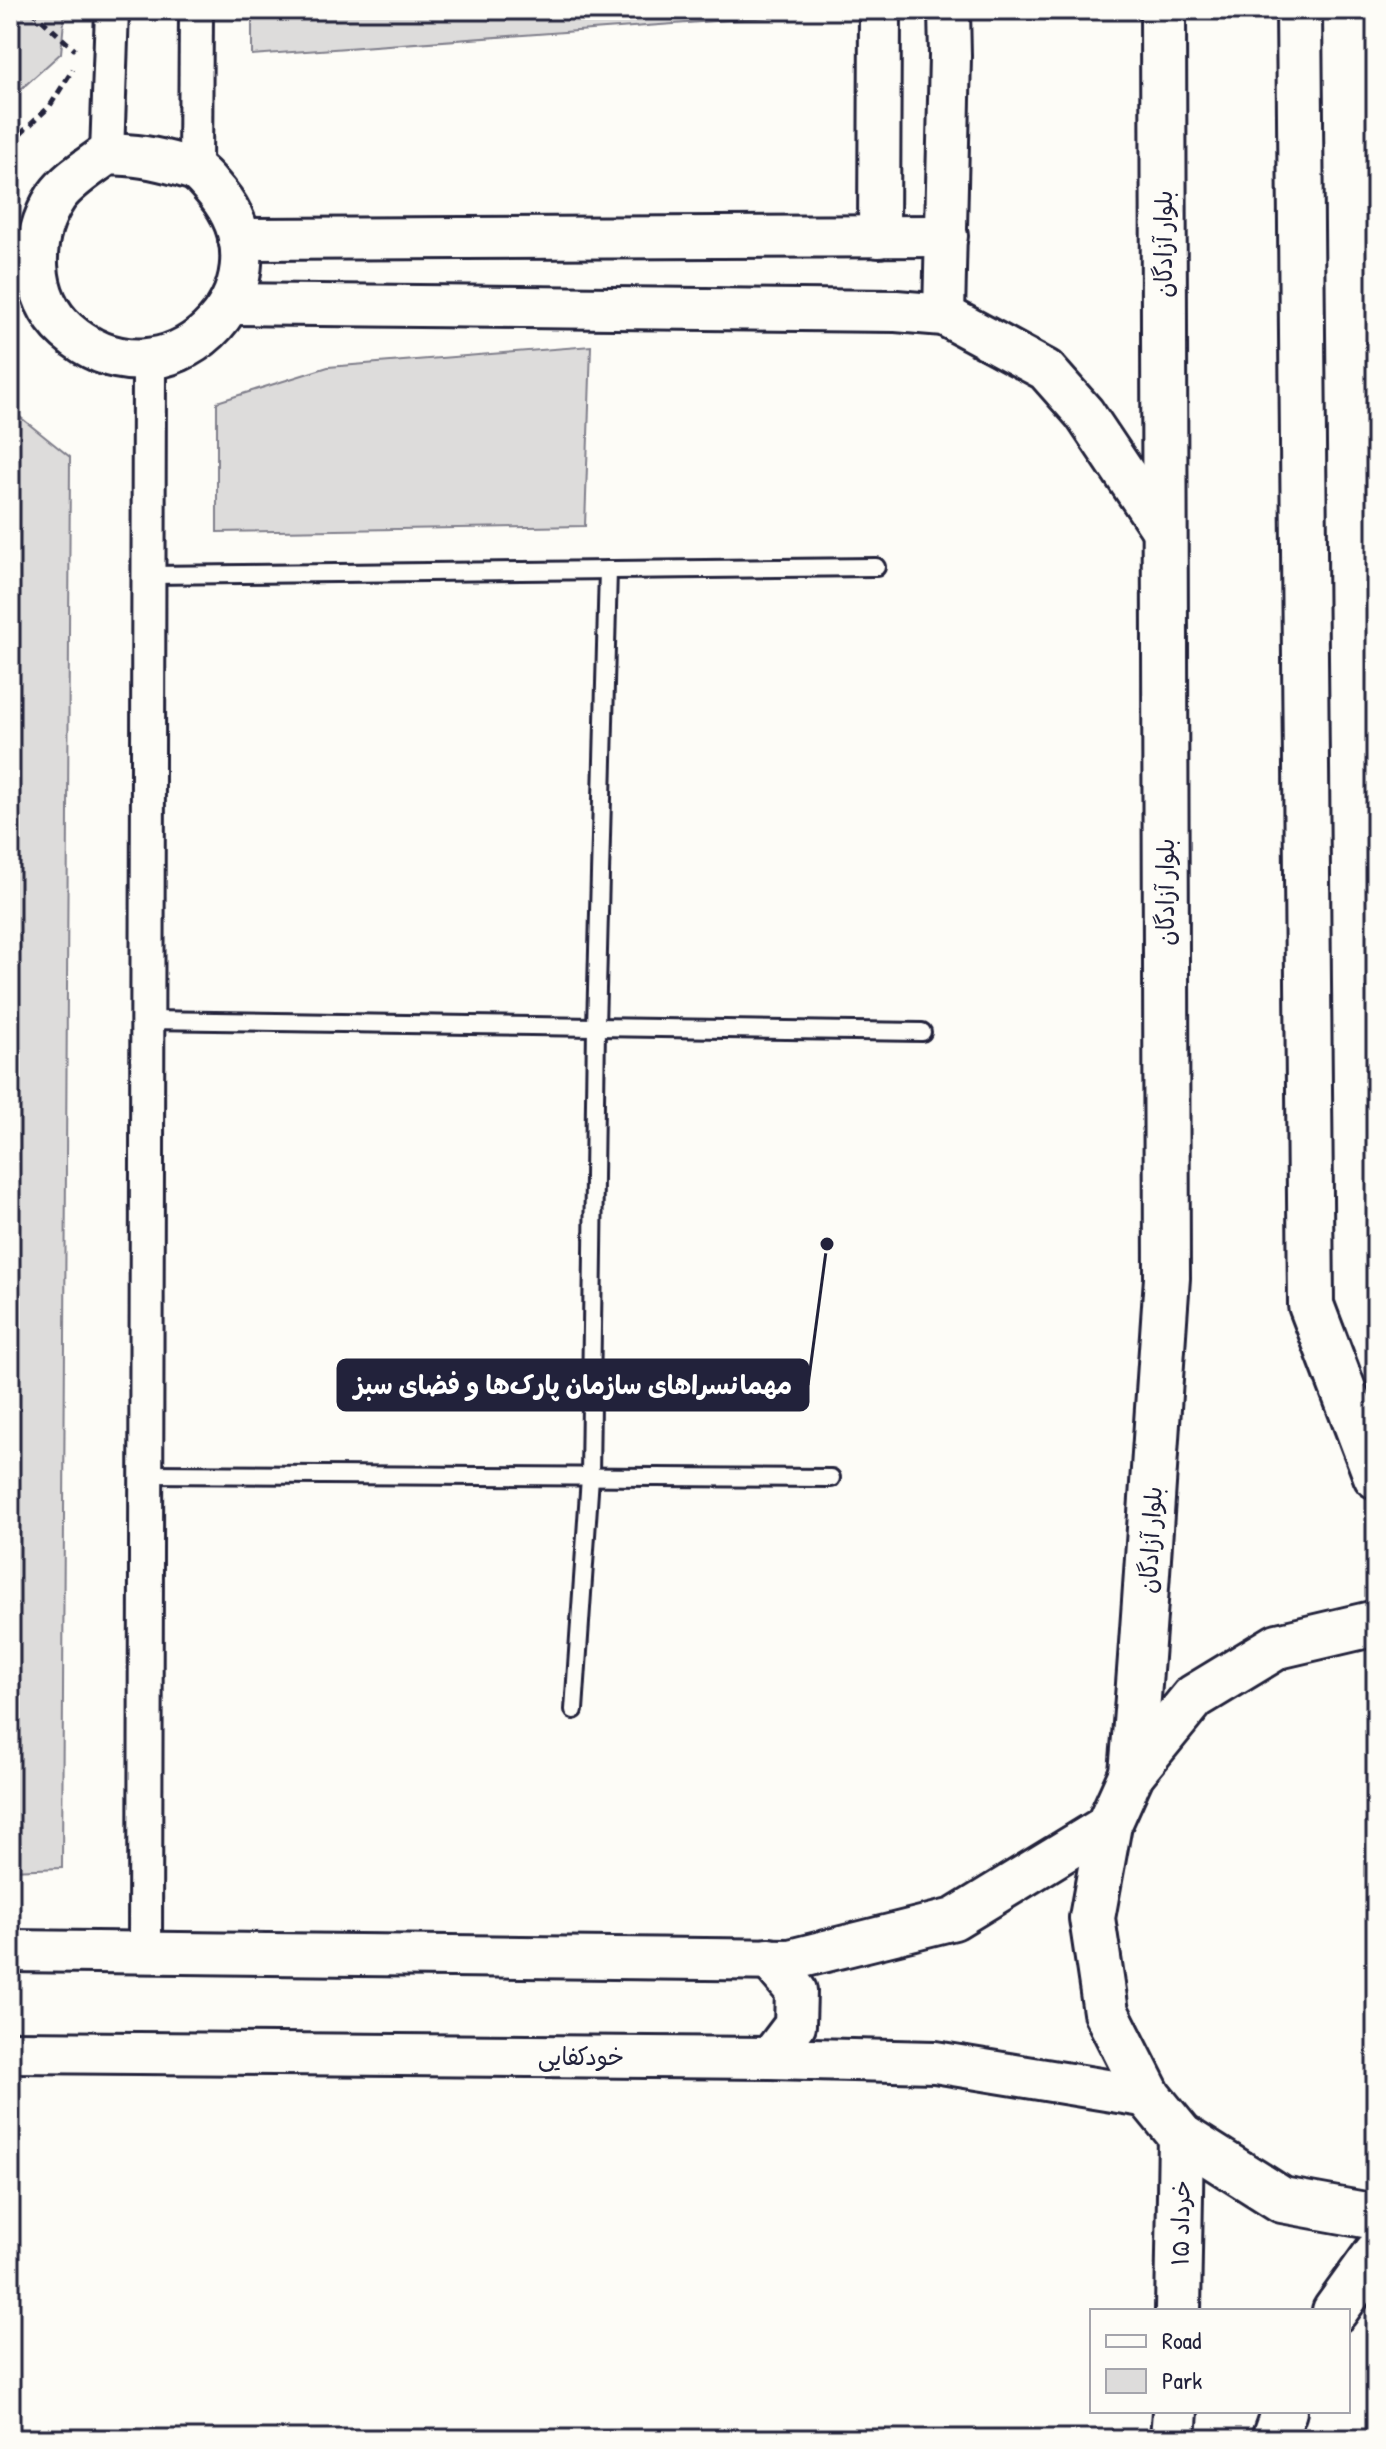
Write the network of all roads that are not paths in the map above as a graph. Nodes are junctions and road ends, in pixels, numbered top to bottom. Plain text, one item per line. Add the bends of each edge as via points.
1 (112, 10) edge
2 (196, 10) edge
3 (880, 10) edge
4 (949, 10) edge
5 (1163, 10) edge
6 (1299, 10) edge
7 (107, 154) junction
8 (195, 170) junction
9 (26, 225) edge
10 (947, 236) junction
11 (879, 237) junction
12 (239, 239) junction
13 (26, 293) edge
14 (230, 304) junction
15 (944, 315) junction
16 (149, 360) junction
17 (1163, 531) junction
18 (876, 567) dead end
19 (608, 570) junction
20 (149, 575) junction
21 (148, 1020) junction
22 (596, 1027) junction
23 (922, 1032) dead end
24 (146, 1474) junction
25 (1376, 1476) edge
26 (590, 1477) junction
27 (831, 1478) dead end
28 (1376, 1623) edge
29 (574, 1710) dead end
30 (1132, 1773) junction
31 (1109, 1824) junction
32 (10, 1951) edge
33 (145, 1952) junction
34 (769, 1959) junction
35 (10, 2052) edge
36 (770, 2058) junction
37 (1149, 2097) junction
38 (1181, 2136) junction
39 (1376, 2217) edge
40 (1376, 2254) edge
41 (1178, 2309) edge
42 (1336, 2309) edge
43 (1175, 2413) edge
44 (1283, 2413) edge
45 (1173, 2439) edge
46 (1274, 2439) edge

1 - 7 street
2 - 8 street
3 - 11 street
4 - 10 street
5 - 17 main road, بلوار آزادگان
6 - 25 main road via 1311,1305
7 - 8 street via 146,155
7 - 9 street
8 - 12 street via 228,207
9 - 13 street via 36,258
10 - 11 street
10 - 15 street
11 - 12 street
12 - 14 street via 240,272
13 - 16 street via 83,345 115,358
14 - 15 street
14 - 16 street via 210,331 182,351
15 - 17 street via 1046,370 1084,413
16 - 20 street
17 - 30 main road, بلوار آزادگان via 1167,1278
18 - 19 lane
19 - 20 lane
19 - 22 lane
20 - 21 street
21 - 22 lane
21 - 24 street
22 - 23 lane
22 - 26 lane
24 - 26 lane
24 - 33 street
26 - 27 lane
26 - 29 lane
28 - 30 main road via 1278,1646 1194,1697
30 - 31 main road
31 - 34 street via 954,1919 790,1960
31 - 37 main road via 1092,1918 1101,1980 1106,2012
32 - 33 street
33 - 34 street
34 - 36 street via 796,1991 795,2025
35 - 36 street, خودکفایی
36 - 37 street, خودکفایی via 935,2062
37 - 38 main road
38 - 39 main road via 1282,2200
38 - 41 main road, ۱۵ خرداد
40 - 42 main road
43 - 45 main road
44 - 46 main road

